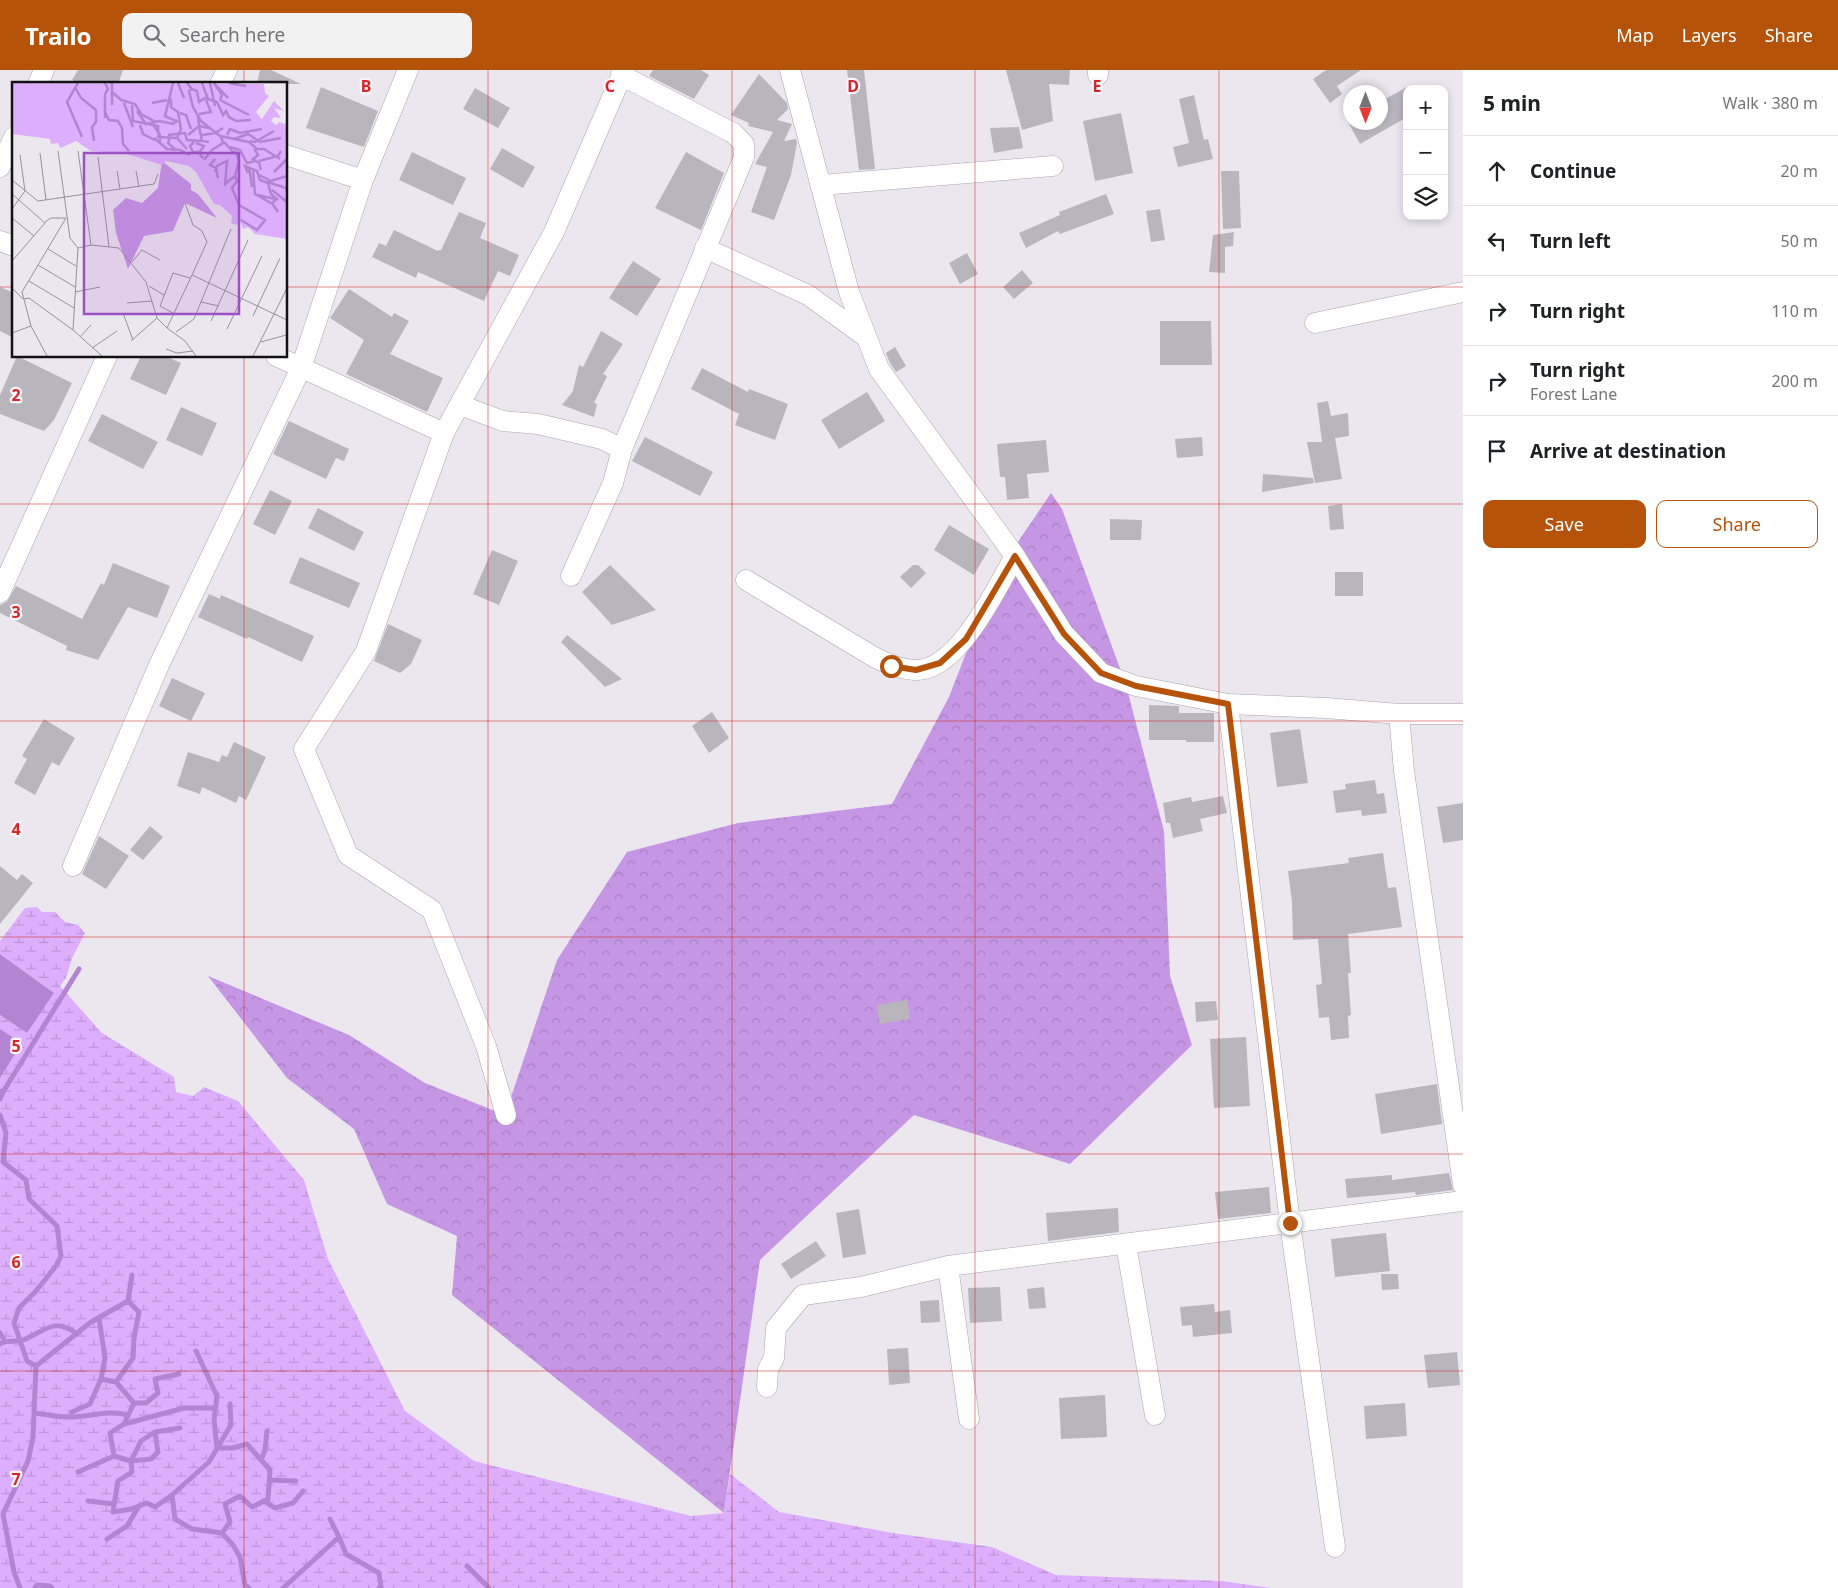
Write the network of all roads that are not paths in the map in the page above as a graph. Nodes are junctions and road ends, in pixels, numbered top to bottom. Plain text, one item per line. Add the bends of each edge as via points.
1 (44, 70) edge
2 (227, 70) edge
3 (408, 70) edge
4 (790, 70) edge
5 (623, 72) edge
6 (39, 82) edge
7 (221, 82) edge
8 (12, 141) edge
9 (288, 156) edge
10 (1053, 166) dead end
11 (0, 167) edge
12 (363, 180) junction
13 (821, 185) junction
14 (0, 241) edge
15 (12, 245) edge
16 (705, 248) junction
17 (1463, 292) edge
18 (1314, 323) dead end
19 (866, 337) junction
20 (106, 358) edge
21 (280, 358) edge
22 (301, 368) junction
23 (460, 405) junction
24 (444, 433) junction
25 (622, 449) junction
26 (1015, 556) junction
27 (571, 576) dead end
28 (746, 580) dead end
29 (0, 593) edge
30 (1228, 704) junction
31 (1399, 714) junction
32 (1463, 714) edge
33 (73, 866) dead end
34 (506, 1115) dead end
35 (1463, 1185) edge
36 (1463, 1201) edge
37 (1290, 1223) junction
38 (1126, 1244) junction
39 (948, 1266) junction
40 (767, 1387) dead end
41 (1155, 1415) dead end
42 (969, 1419) dead end
43 (1334, 1547) dead end

1 - 6 street
2 - 7 street
3 - 12 street
4 - 13 street
5 - 16 street via 733,133 744,144 744,156
5 - 23 street via 554,232
8 - 11 street
9 - 12 street
10 - 13 street
12 - 22 street
13 - 19 street via 849,292
14 - 15 street
16 - 19 street via 808,295
16 - 25 street
17 - 18 street
19 - 26 street via 879,369
20 - 29 street
21 - 22 street
22 - 24 street
22 - 33 street via 159,665
23 - 24 street
23 - 25 street via 503,421 538,424 602,439
24 - 34 street via 366,651 304,749 348,855 432,910 486,1046
25 - 27 street via 613,483
26 - 28 street via 966,639 940,663 916,670 891,666
26 - 30 street via 1064,634 1101,673 1136,686
30 - 31 street
30 - 37 street
31 - 32 street
31 - 35 street via 1404,770
36 - 37 street
37 - 38 street
37 - 43 street
38 - 39 street
38 - 41 street
39 - 40 street via 861,1287 803,1295 776,1328 774,1358 768,1369
39 - 42 street

